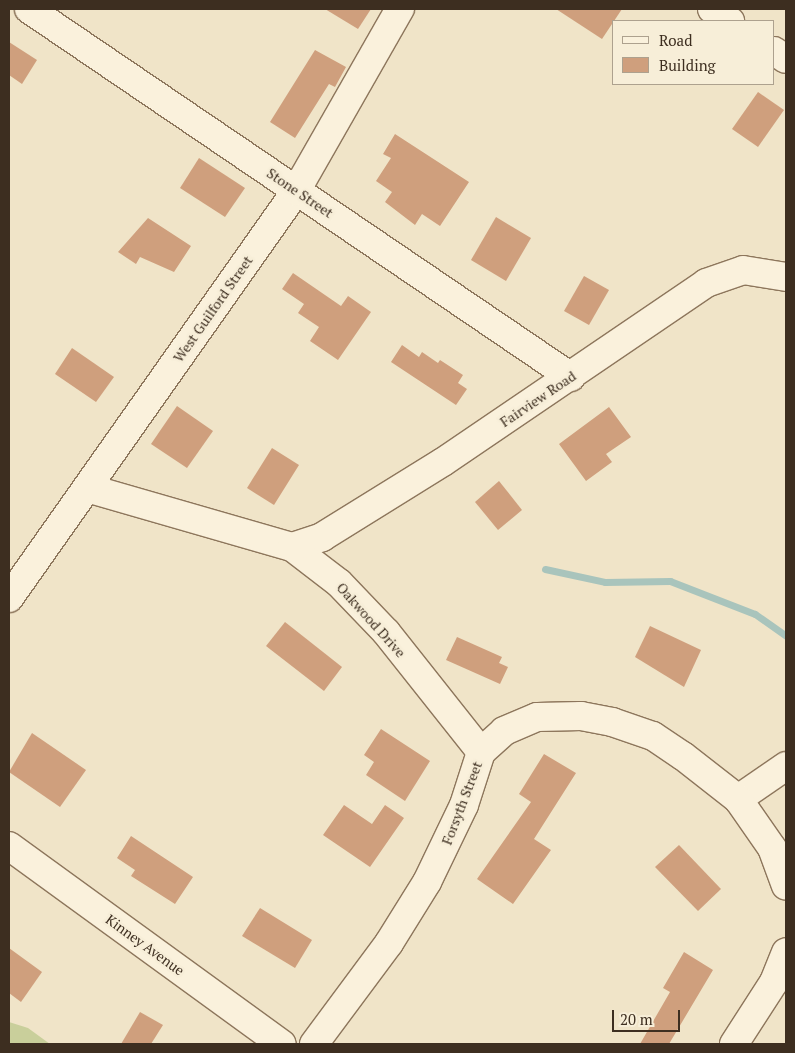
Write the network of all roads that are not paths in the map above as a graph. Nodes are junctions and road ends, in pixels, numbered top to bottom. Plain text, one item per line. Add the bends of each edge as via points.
1 (30, 9) edge
2 (400, 9) edge
3 (712, 9) edge
4 (728, 20) edge
5 (775, 52) edge
6 (786, 59) edge
7 (296, 191) junction
8 (786, 277) edge
9 (571, 376) junction
10 (87, 488) junction
11 (292, 547) junction
12 (9, 598) edge
13 (481, 752) junction
14 (786, 766) edge
15 (738, 799) junction
16 (9, 846) edge
17 (786, 886) edge
18 (786, 952) edge
19 (282, 1044) edge
20 (314, 1044) edge
21 (734, 1044) edge

1 - 7 street, Stone Street
2 - 7 street, West Guilford Street
3 - 4 street
5 - 6 street
7 - 9 street, Stone Street
7 - 10 street, West Guilford Street
8 - 9 street, Fairview Road via 761,270 725,274
9 - 11 street, Fairview Road via 435,467 322,537
10 - 11 street, Oakwood Drive
10 - 12 street, West Guilford Street
11 - 13 street, Oakwood Drive via 340,582 386,632
13 - 15 street, Forsyth Street via 504,731 537,716 581,716 653,736
13 - 20 street, Forsyth Street via 458,820 427,882 389,943
14 - 15 street
15 - 17 street, Forsyth Street via 772,848
16 - 19 street, Kinney Avenue
18 - 21 street via 774,982

